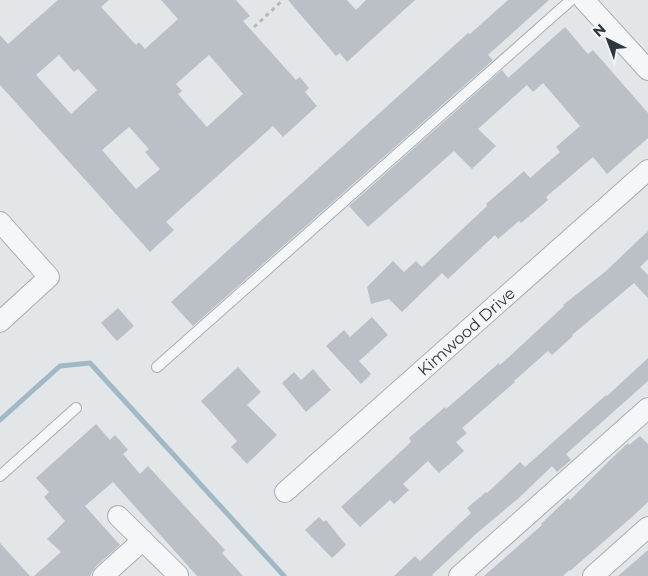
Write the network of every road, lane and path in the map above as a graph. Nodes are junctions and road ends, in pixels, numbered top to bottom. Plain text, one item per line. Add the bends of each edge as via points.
1 (283, 0) edge
2 (571, 0) edge
3 (584, 0) edge
4 (254, 27) dead end
5 (648, 70) edge
6 (648, 170) edge
7 (0, 222) edge
8 (0, 322) edge
9 (157, 367) dead end
10 (76, 408) dead end
11 (648, 408) edge
12 (0, 476) edge
13 (285, 492) dead end
14 (118, 516) dead end
15 (648, 527) edge
16 (143, 540) junction
17 (178, 574) dead end
18 (104, 576) edge
19 (458, 576) edge
20 (593, 576) edge

1 - 4 path
2 - 9 lane
3 - 5 street
6 - 13 street, Kimwood Drive
7 - 8 street via 49,277
10 - 12 lane
11 - 19 street
14 - 16 street
15 - 20 street
16 - 17 street
16 - 18 street

